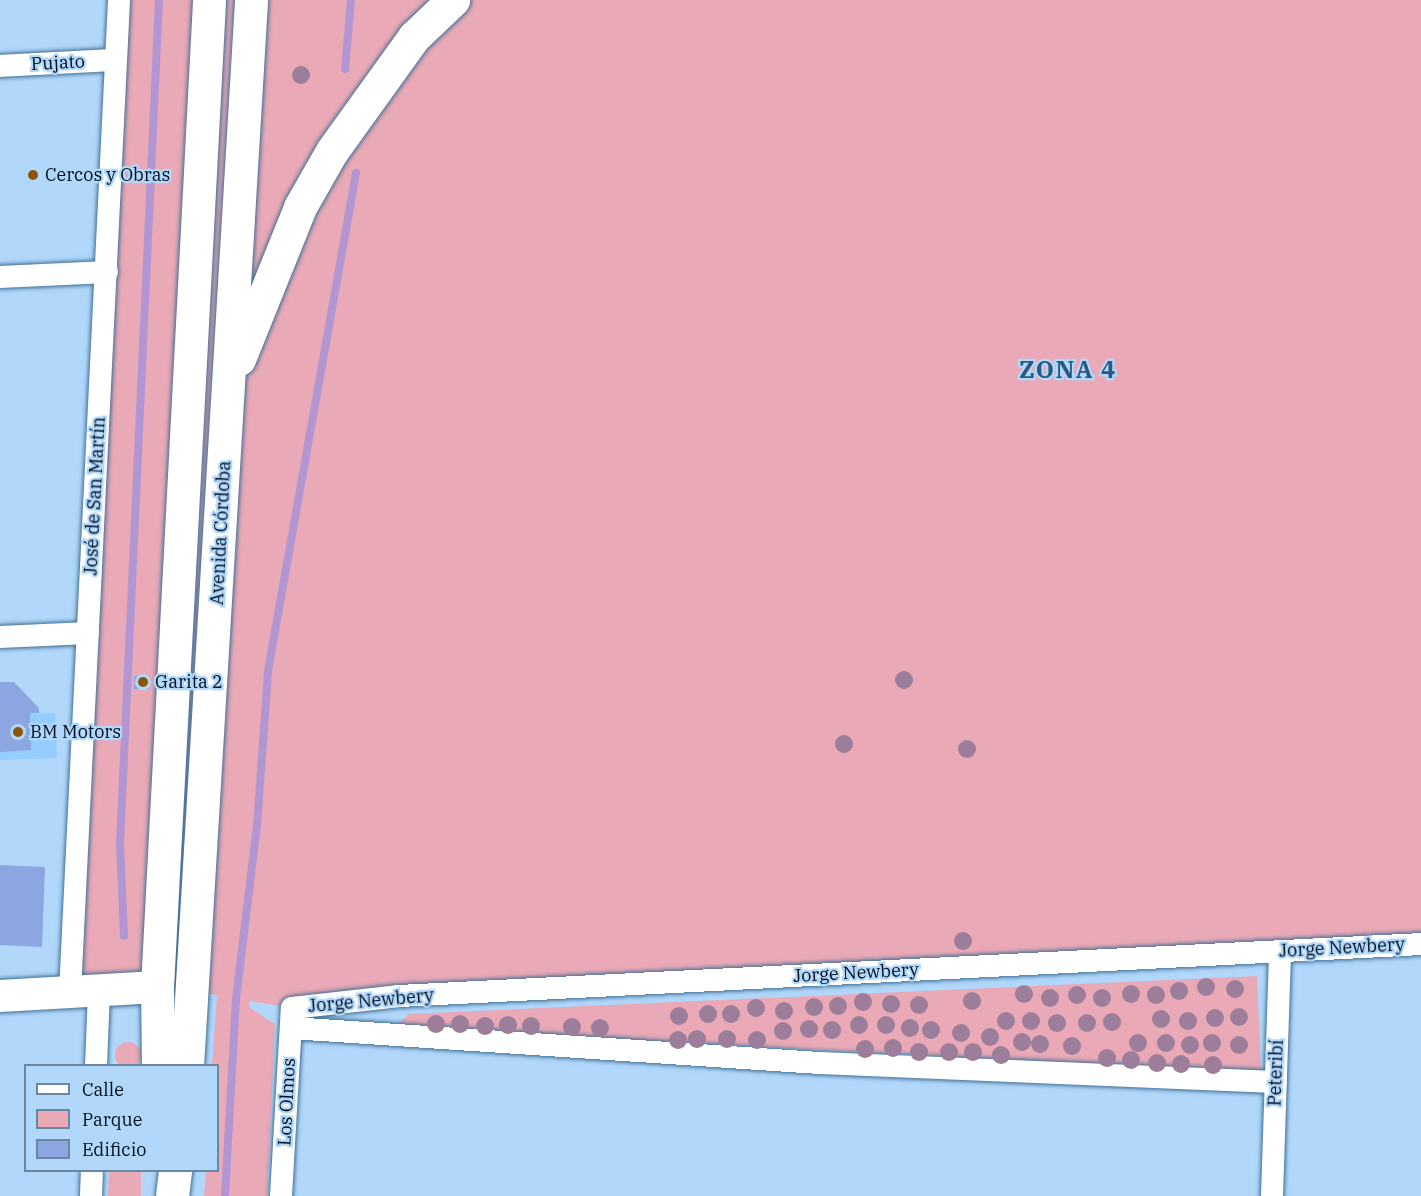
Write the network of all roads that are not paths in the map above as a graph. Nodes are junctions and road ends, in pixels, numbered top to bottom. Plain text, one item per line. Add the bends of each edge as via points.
1 (118, 0) edge
2 (192, 0) edge
3 (209, 0) edge
4 (251, 0) edge
5 (453, 0) edge
6 (116, 60) junction
7 (0, 66) edge
8 (205, 85) junction
9 (106, 272) junction
10 (0, 277) edge
11 (229, 385) junction
12 (88, 633) junction
13 (0, 637) edge
14 (1421, 944) edge
15 (1280, 951) junction
16 (158, 987) junction
17 (85, 991) junction
18 (0, 996) edge
19 (292, 1018) junction
20 (96, 1064) edge
21 (158, 1064) edge
22 (187, 1064) edge
23 (1276, 1082) junction
24 (92, 1172) edge
25 (159, 1172) edge
26 (175, 1172) edge
27 (91, 1196) edge
28 (160, 1196) edge
29 (172, 1196) edge
30 (281, 1196) edge
31 (1272, 1196) edge

1 - 6 street, José de San Martín
2 - 8 main road
3 - 8 main road
4 - 11 main road, Avenida Córdoba
5 - 11 main road via 414,37 375,88 305,198
6 - 7 street, Pujato
6 - 9 street, José de San Martín
8 - 16 main road
9 - 10 street
9 - 12 street, José de San Martín
11 - 22 main road, Avenida Córdoba
12 - 13 street
12 - 17 street, José de San Martín
14 - 15 street, Jorge Newbery
15 - 19 street, Jorge Newbery via 399,996
15 - 23 street, Peteribí
16 - 17 street
16 - 21 main road
17 - 18 street
17 - 20 street, José de San Martín
19 - 23 street, Jorge Newbery via 819,1064
19 - 30 street, Los Olmos
23 - 31 street, Peteribí
24 - 27 street
25 - 28 main road
26 - 29 main road

